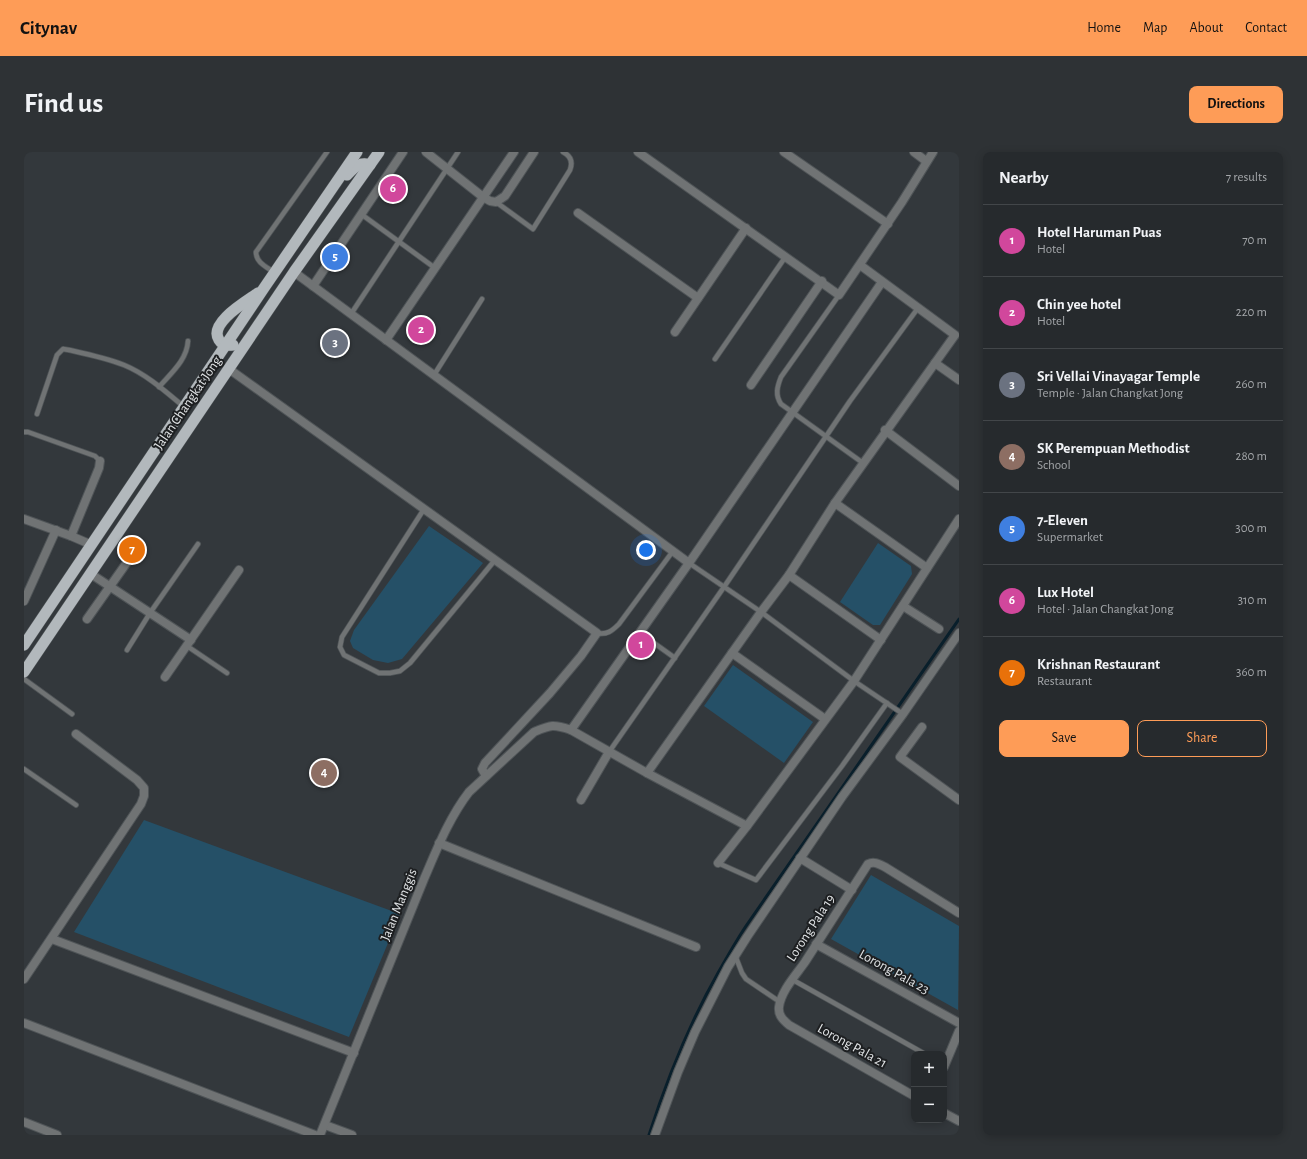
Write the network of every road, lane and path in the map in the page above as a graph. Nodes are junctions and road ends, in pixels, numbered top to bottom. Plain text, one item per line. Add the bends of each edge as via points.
1 (327, 152) edge
2 (379, 152) edge
3 (403, 152) edge
4 (426, 152) edge
5 (458, 152) edge
6 (514, 152) edge
7 (534, 152) edge
8 (563, 152) edge
9 (638, 152) edge
10 (784, 152) edge
11 (914, 152) edge
12 (933, 152) edge
13 (353, 154) edge
14 (926, 161) junction
15 (370, 165) junction
16 (447, 168) junction
17 (336, 185) junction
18 (483, 197) junction
19 (496, 202) junction
20 (578, 213) dead end
21 (361, 214) junction
22 (888, 224) junction
23 (746, 228) junction
24 (398, 241) junction
25 (786, 256) junction
26 (860, 265) junction
27 (435, 268) junction
28 (294, 272) junction
29 (274, 273) junction
30 (822, 282) junction
31 (882, 282) junction
32 (313, 286) junction
33 (264, 288) junction
34 (839, 295) junction
35 (482, 298) dead end
36 (698, 298) junction
37 (918, 308) junction
38 (351, 314) junction
39 (258, 325) junction
40 (675, 332) dead end
41 (386, 340) junction
42 (188, 341) dead end
43 (226, 346) junction
44 (715, 359) dead end
45 (935, 363) junction
46 (228, 369) junction
47 (434, 375) junction
48 (959, 380) edge
49 (751, 385) dead end
50 (159, 387) junction
51 (185, 407) junction
52 (791, 412) junction
53 (37, 414) dead end
54 (885, 430) junction
55 (24, 432) edge
56 (826, 437) junction
57 (100, 461) joint
58 (862, 463) junction
59 (959, 486) edge
60 (835, 503) junction
61 (424, 509) junction
62 (24, 519) edge
63 (959, 519) edge
64 (56, 530) junction
65 (71, 536) junction
66 (198, 544) dead end
67 (92, 546) junction
68 (135, 551) dead end
69 (673, 551) junction
70 (495, 560) junction
71 (689, 563) junction
72 (927, 568) junction
73 (240, 570) dead end
74 (91, 574) junction
75 (789, 575) junction
76 (110, 587) junction
77 (724, 587) junction
78 (24, 601) edge
79 (903, 606) junction
80 (761, 612) junction
81 (150, 613) junction
82 (87, 619) dead end
83 (939, 629) dead end
84 (597, 633) junction
85 (640, 633) junction
86 (959, 633) edge
87 (881, 640) junction
88 (189, 643) junction
89 (24, 645) edge
90 (127, 650) dead end
91 (732, 653) junction
92 (674, 658) junction
93 (24, 672) edge
94 (227, 674) dead end
95 (165, 677) dead end
96 (24, 680) edge
97 (854, 681) junction
98 (888, 704) junction
99 (902, 713) junction
100 (72, 714) dead end
101 (825, 719) junction
102 (922, 728) dead end
103 (571, 730) junction
104 (76, 734) dead end
105 (609, 752) junction
106 (24, 769) edge
107 (646, 773) junction
108 (486, 776) junction
109 (582, 800) dead end
110 (959, 800) edge
111 (76, 805) dead end
112 (746, 826) junction
113 (439, 843) junction
114 (800, 858) junction
115 (718, 863) joint
116 (852, 890) junction
117 (959, 912) edge
118 (52, 939) junction
119 (816, 944) junction
120 (696, 947) dead end
121 (735, 955) junction
122 (24, 979) edge
123 (793, 980) junction
124 (780, 1002) junction
125 (24, 1022) edge
126 (959, 1023) edge
127 (959, 1031) edge
128 (920, 1051) edge
129 (354, 1053) junction
130 (947, 1058) edge
131 (911, 1094) edge
132 (947, 1115) edge
133 (959, 1121) edge
134 (24, 1122) edge
135 (325, 1124) junction
136 (57, 1135) edge
137 (315, 1135) edge
138 (320, 1135) edge
139 (352, 1135) edge
140 (655, 1135) edge

1 - 29 lane via 256,252 258,260
2 - 15 highway, Jalan Changkat Jong
3 - 21 street
4 - 16 street
5 - 16 lane
6 - 18 street
7 - 19 street via 504,196
8 - 19 lane via 571,159 570,170 533,229
9 - 23 street
10 - 22 street
11 - 14 street
12 - 14 street
13 - 17 highway, Jalan Changkat Jong
14 - 22 street
15 - 17 highway via 359,164
15 - 28 highway, Jalan Changkat Jong
16 - 18 street
16 - 24 lane
17 - 29 highway, Jalan Changkat Jong
18 - 19 street
18 - 27 street
20 - 36 street
21 - 24 lane
21 - 32 street
22 - 26 street
23 - 25 street
23 - 36 street
24 - 27 lane
24 - 38 lane
25 - 30 street
25 - 44 lane
26 - 31 street
26 - 34 street
27 - 41 street
28 - 32 street
28 - 39 highway, Jalan Changkat Jong
29 - 33 highway, Jalan Changkat Jong
30 - 34 street
30 - 49 street
31 - 37 street
31 - 52 street
32 - 38 street
33 - 43 highway, Jalan Changkat Jong
33 - 43 highway via 218,326 217,338
34 - 52 lane via 785,370 777,386 778,400
35 - 47 lane
36 - 40 street
37 - 45 street via 955,335
37 - 56 lane
38 - 41 street
39 - 43 highway via 239,342
39 - 46 highway, Jalan Changkat Jong
41 - 47 street
42 - 50 lane via 182,360
43 - 51 highway, Jalan Changkat Jong
45 - 48 street
45 - 54 street
46 - 61 street
46 - 74 highway, Jalan Changkat Jong
47 - 69 street
50 - 51 lane
50 - 53 lane via 124,365 63,349 57,355
51 - 67 highway, Jalan Changkat Jong
52 - 56 lane
52 - 71 street
54 - 58 street
54 - 59 street
55 - 57 lane via 95,456
56 - 58 lane
56 - 77 lane
57 - 65 street
58 - 60 street
60 - 72 street
60 - 75 street
61 - 70 street
61 - 70 lane via 342,637 340,647 344,655 379,673 400,671 410,663
62 - 64 street
63 - 72 street
64 - 65 street
64 - 78 street
65 - 67 street
66 - 81 lane
67 - 89 highway, Jalan Changkat Jong
68 - 76 street
69 - 71 street
69 - 84 lane via 619,624 611,631
70 - 84 street
71 - 77 lane
71 - 85 street
72 - 79 street
73 - 88 street
74 - 76 street
74 - 93 highway, Jalan Changkat Jong
75 - 80 street
75 - 87 street
76 - 81 street
76 - 82 street
77 - 80 lane
77 - 92 lane
79 - 83 street
79 - 87 street
80 - 91 street
80 - 97 lane
81 - 88 street
81 - 90 lane
84 - 108 street via 550,693 485,763 482,769
85 - 92 lane
85 - 103 street
86 - 99 street
87 - 97 street
88 - 94 lane
88 - 95 street
91 - 101 street
91 - 107 street
92 - 105 lane
96 - 100 lane
97 - 98 lane
97 - 101 street
98 - 99 lane
98 - 115 lane via 756,880
99 - 114 street
101 - 112 street
102 - 110 street via 900,757
103 - 105 street
103 - 108 street, Jalan Manggis via 556,725 534,732
104 - 118 street via 137,780 144,788 144,796
105 - 107 street
105 - 109 street
106 - 111 lane
107 - 112 street
108 - 113 street, Jalan Manggis via 460,803
112 - 115 street
113 - 120 street
113 - 129 street, Jalan Manggis
114 - 116 street
114 - 121 street
116 - 117 street, Lorong Pala 19 via 868,864 874,862
116 - 119 street, Lorong Pala 19
118 - 122 street
118 - 129 street
119 - 123 street, Lorong Pala 19
119 - 126 street, Lorong Pala 23
121 - 124 lane via 746,979
121 - 140 street via 695,1032
123 - 124 street, Lorong Pala 19
123 - 128 lane
124 - 131 street, Lorong Pala 21 via 780,1016 788,1025
125 - 137 street
127 - 130 street
129 - 135 street, Jalan Manggis
132 - 133 street
134 - 136 street
135 - 138 street, Jalan Manggis
135 - 139 street

